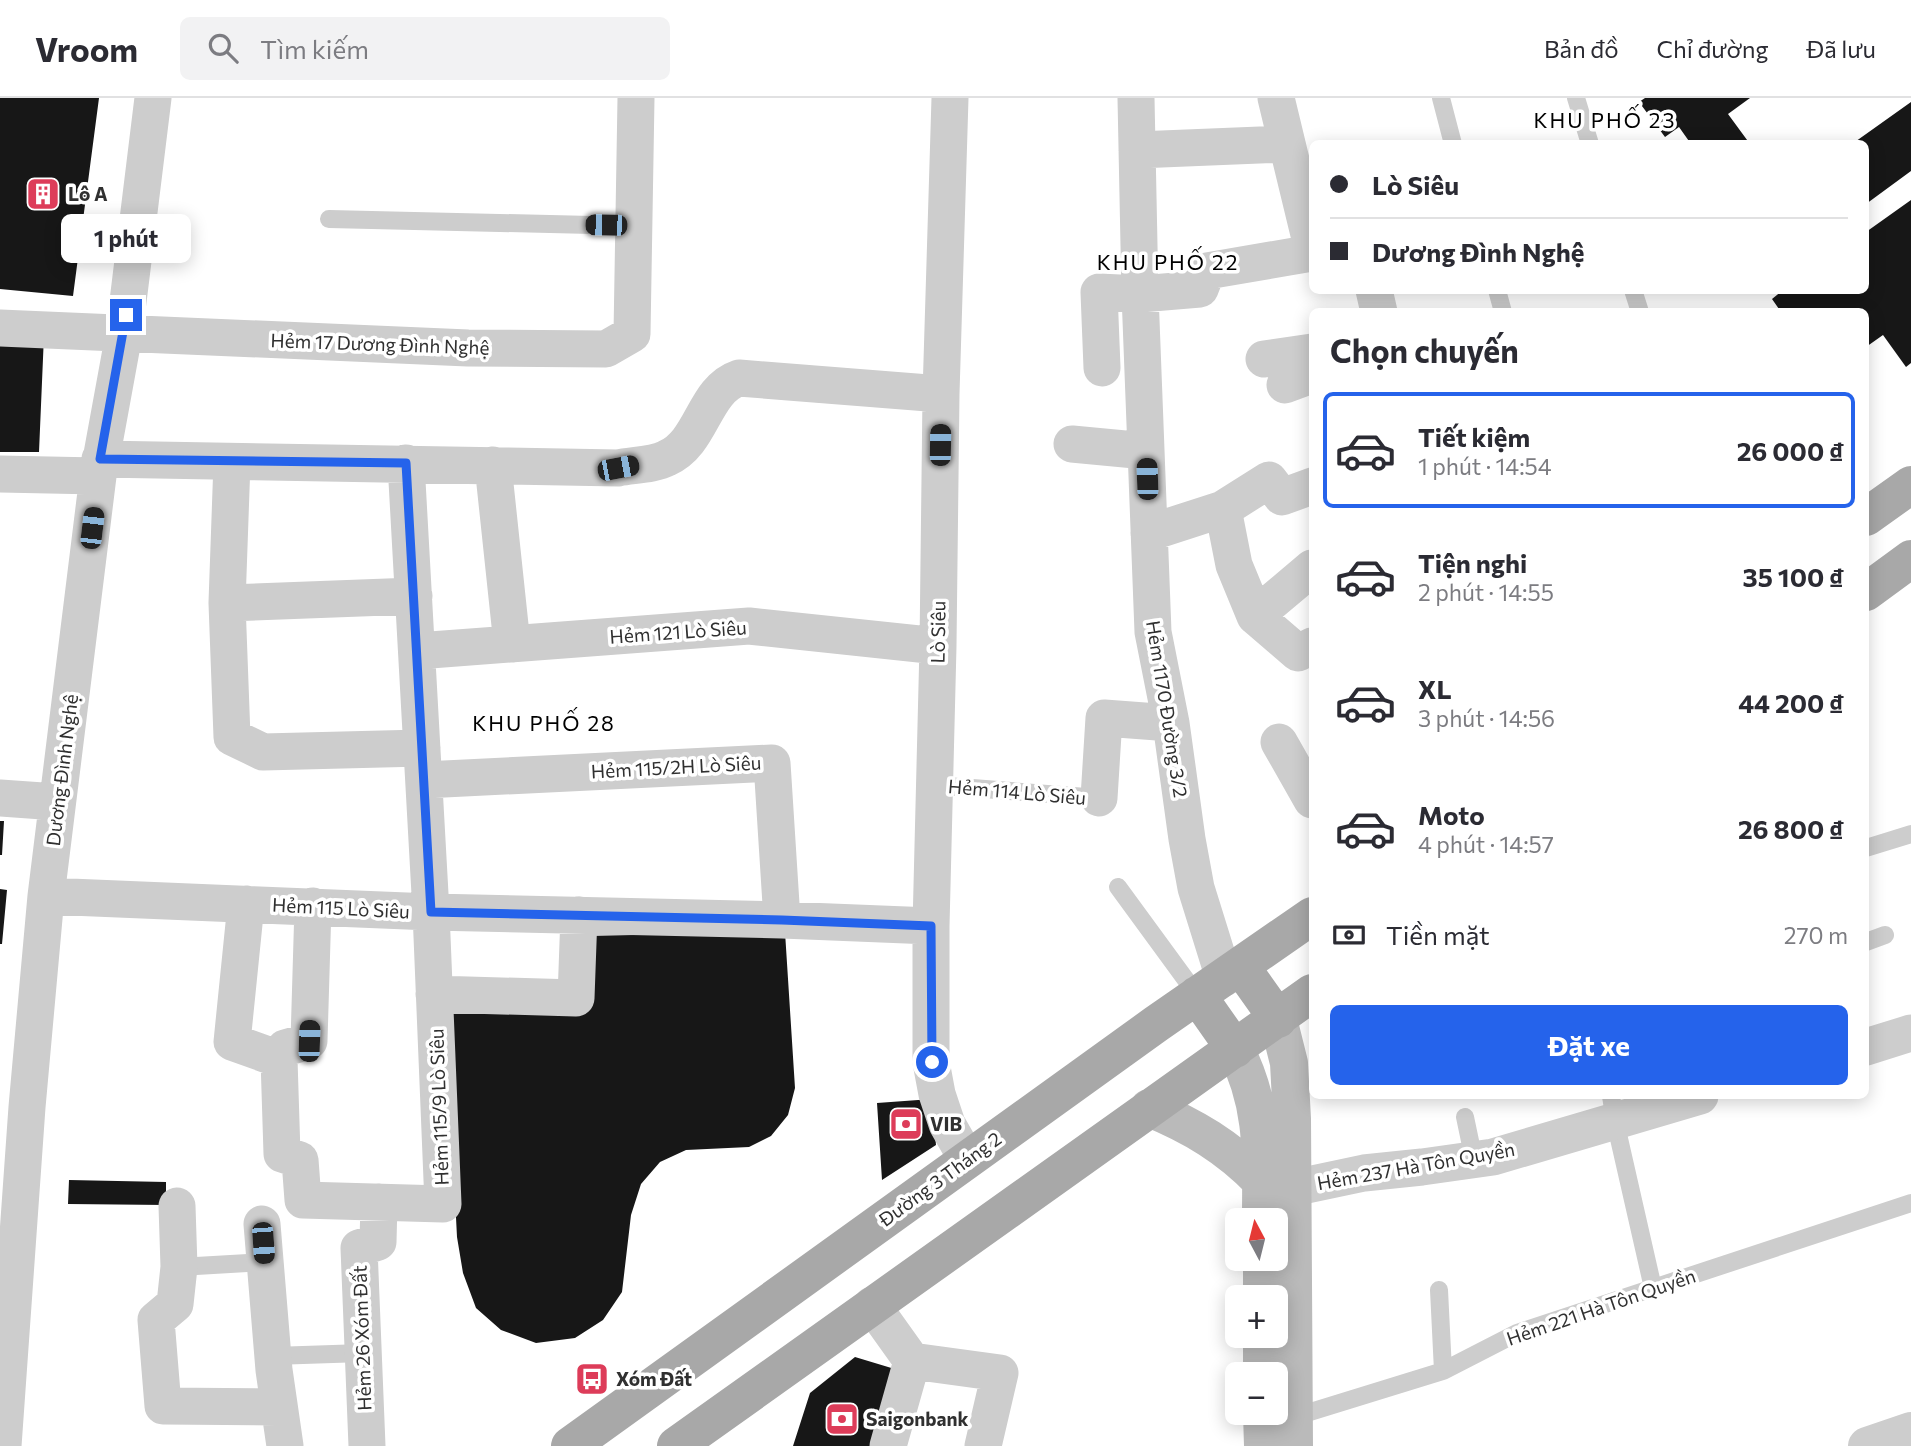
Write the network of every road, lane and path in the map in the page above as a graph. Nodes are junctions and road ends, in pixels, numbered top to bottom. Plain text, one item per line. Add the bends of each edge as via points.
1 (153, 98) edge
2 (636, 98) edge
3 (950, 98) edge
4 (1136, 98) edge
5 (1276, 98) edge
6 (1441, 98) edge
7 (1576, 98) edge
8 (1451, 140) edge
9 (1589, 140) edge
10 (1287, 144) junction
11 (1137, 150) junction
12 (329, 219) dead end
13 (634, 226) junction
14 (1309, 235) edge
15 (1309, 254) edge
16 (1140, 293) junction
17 (0, 328) edge
18 (124, 334) junction
19 (1309, 355) edge
20 (1102, 368) dead end
21 (1287, 373) edge
22 (941, 394) junction
23 (1072, 444) dead end
24 (1146, 451) junction
25 (232, 461) junction
26 (406, 463) junction
27 (493, 465) junction
28 (99, 467) junction
29 (0, 474) edge
30 (1309, 487) edge
31 (1907, 497) edge
32 (1223, 509) junction
33 (1869, 516) edge
34 (1149, 534) junction
35 (1911, 559) edge
36 (1309, 571) edge
37 (1869, 590) edge
38 (414, 596) junction
39 (228, 603) junction
40 (1255, 616) junction
41 (512, 644) junction
42 (938, 646) junction
43 (1309, 648) edge
44 (416, 651) junction
45 (1171, 723) junction
46 (1279, 743) dead end
47 (423, 764) junction
48 (934, 785) junction
49 (1309, 795) edge
50 (0, 798) edge
51 (1099, 798) joint
52 (57, 802) junction
53 (1911, 834) edge
54 (1869, 847) edge
55 (1118, 887) dead end
56 (46, 896) junction
57 (246, 904) junction
58 (313, 906) junction
59 (431, 912) junction
60 (579, 915) junction
61 (1309, 918) edge
62 (782, 920) junction
63 (931, 926) junction
64 (1885, 935) dead end
65 (1869, 941) edge
66 (1221, 980) junction
67 (434, 994) junction
68 (1309, 995) edge
69 (1278, 1019) junction
70 (1911, 1033) edge
71 (1869, 1046) edge
72 (1235, 1049) junction
73 (279, 1059) junction
74 (1678, 1099) edge
75 (14, 1106) edge
76 (1149, 1108) junction
77 (1613, 1108) edge
78 (1465, 1117) dead end
79 (967, 1159) junction
80 (1474, 1160) junction
81 (1277, 1185) junction
82 (379, 1202) junction
83 (1911, 1203) edge
84 (177, 1206) dead end
85 (1267, 1208) edge
86 (262, 1224) dead end
87 (265, 1262) junction
88 (179, 1267) junction
89 (1653, 1287) junction
90 (1439, 1290) dead end
91 (872, 1305) junction
92 (363, 1353) junction
93 (273, 1356) junction
94 (912, 1361) junction
95 (1282, 1362) edge
96 (1443, 1371) junction
97 (278, 1407) junction
98 (1288, 1424) edge
99 (1284, 1425) edge
100 (1911, 1431) edge
101 (3, 1446) edge
102 (285, 1446) edge
103 (366, 1446) edge
104 (570, 1446) edge
105 (676, 1446) edge
106 (888, 1446) edge
107 (983, 1446) edge
108 (1263, 1446) edge
109 (1867, 1446) edge

1 - 18 street, Dương Đình Nghệ
2 - 13 street
3 - 22 street, Lò Siêu
4 - 11 street, Hẻm 1170 Đường 3/2
5 - 10 street
6 - 8 lane
7 - 9 lane
10 - 11 street
10 - 14 street
11 - 16 street, Hẻm 1170 Đường 3/2
12 - 13 lane
13 - 18 street, Hẻm 17 Dương Đình Nghệ via 632,334 606,349
15 - 16 street via 1207,271 1200,289
16 - 20 street via 1099,292
16 - 24 street, Hẻm 1170 Đường 3/2
17 - 18 street, Hẻm 17 Dương Đình Nghệ
18 - 28 street, Dương Đình Nghệ
19 - 21 street
22 - 27 street via 739,378 728,381 717,393 687,443 667,458 618,468
22 - 42 street, Lò Siêu
23 - 24 street
24 - 34 street, Hẻm 1170 Đường 3/2
25 - 26 street
25 - 28 street
25 - 39 street
26 - 27 street
26 - 38 street, Hẻm 115/9 Lò Siêu
27 - 41 street
28 - 29 street
28 - 52 street, Dương Đình Nghệ
30 - 32 street via 1282,497 1269,480
31 - 33 main road
32 - 34 street
32 - 40 street via 1234,565
34 - 45 street, Hẻm 1170 Đường 3/2 via 1153,632
35 - 37 main road
36 - 40 street
38 - 39 street
38 - 44 street, Hẻm 115/9 Lò Siêu
39 - 47 street via 232,737 263,752
40 - 43 street via 1298,653
41 - 42 street, Hẻm 121 Lò Siêu via 749,625
41 - 44 street, Hẻm 121 Lò Siêu
42 - 48 street, Lò Siêu
44 - 47 street, Hẻm 115/9 Lò Siêu
45 - 51 street via 1104,718
45 - 66 street, Hẻm 1170 Đường 3/2 via 1196,888
46 - 49 street
47 - 59 street, Hẻm 115/9 Lò Siêu
47 - 62 street, Hẻm 115/2H Lò Siêu via 772,762
48 - 51 lane, Hẻm 114 Lò Siêu
48 - 63 street, Lò Siêu
50 - 52 street
52 - 56 street, Dương Đình Nghệ
53 - 54 lane
55 - 66 lane
56 - 57 street, Hẻm 115 Lò Siêu
56 - 75 street, Dương Đình Nghệ
57 - 58 street, Hẻm 115 Lò Siêu
57 - 73 street via 232,1042
58 - 59 street, Hẻm 115 Lò Siêu
58 - 73 street via 309,1041 285,1048
59 - 60 street, Hẻm 115 Lò Siêu
59 - 67 street, Hẻm 115/9 Lò Siêu
60 - 62 street, Hẻm 115 Lò Siêu
60 - 67 street via 576,998
61 - 66 main road, Đường 3 Tháng 2
62 - 63 street, Hẻm 115 Lò Siêu
63 - 79 street, Lò Siêu via 932,1062 947,1124
64 - 65 lane
66 - 69 main road
66 - 72 main road
66 - 79 main road, Đường 3 Tháng 2
67 - 82 street, Hẻm 115/9 Lò Siêu via 443,1204
68 - 69 main road
69 - 72 main road
69 - 81 main road via 1289,1063 1292,1119
70 - 71 street
72 - 76 main road
72 - 81 main road via 1252,1088
73 - 82 street, Hẻm 115/9 Lò Siêu via 282,1154 300,1160 303,1200
74 - 77 street, Hẻm 237 Hà Tôn Quyền
75 - 101 street, Dương Đình Nghệ
76 - 81 main road via 1213,1139
76 - 91 main road
77 - 80 street, Hẻm 237 Hà Tôn Quyền via 1493,1157
77 - 89 lane
78 - 80 lane
79 - 104 main road, Đường 3 Tháng 2
80 - 81 street, Hẻm 237 Hà Tôn Quyền
81 - 85 main road
81 - 95 main road
82 - 92 street, Hẻm 26 Xóm Đất via 379,1242 359,1248
83 - 89 lane, Hẻm 221 Hà Tôn Quyền
84 - 88 street
86 - 87 street
87 - 88 lane
87 - 93 street
88 - 97 street via 175,1304 156,1320 163,1406
89 - 96 lane, Hẻm 221 Hà Tôn Quyền via 1517,1333
90 - 96 lane
91 - 94 street
91 - 105 main road
92 - 93 lane
92 - 103 street, Hẻm 26 Xóm Đất
93 - 97 street
94 - 106 street
94 - 107 street via 1000,1373
96 - 98 lane, Hẻm 221 Hà Tôn Quyền
97 - 102 street
99 - 108 main road
100 - 109 street

